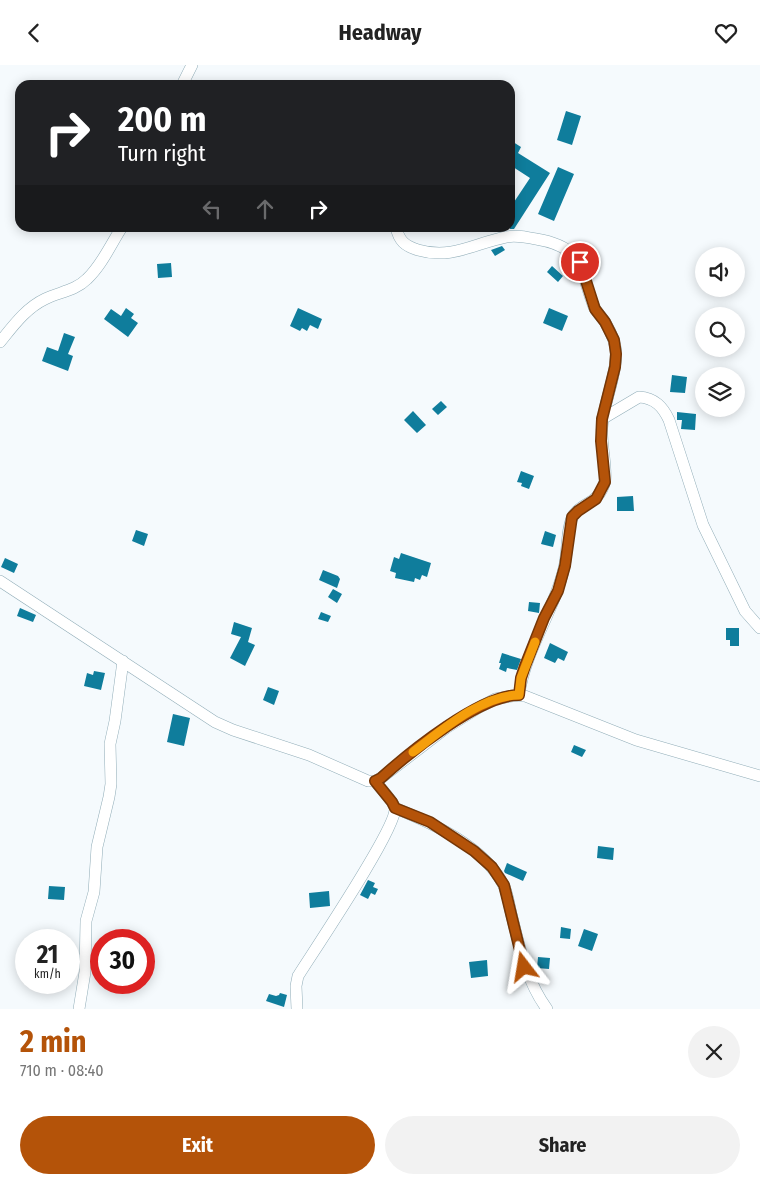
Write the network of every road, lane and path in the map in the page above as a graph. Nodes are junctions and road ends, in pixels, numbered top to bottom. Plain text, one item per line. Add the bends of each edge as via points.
1 (192, 65) edge
2 (184, 80) edge
3 (119, 232) edge
4 (397, 232) edge
5 (0, 342) edge
6 (602, 419) junction
7 (0, 581) edge
8 (760, 628) edge
9 (123, 661) junction
10 (519, 695) junction
11 (760, 776) edge
12 (375, 781) junction
13 (395, 808) junction
14 (79, 1009) edge
15 (297, 1009) edge
16 (547, 1009) edge

1 - 2 street
3 - 5 street via 86,280 70,291 46,298 33,306
4 - 6 street via 404,243 426,252 471,249 506,237 520,236 551,241 567,249 580,262 595,309 614,340 615,367
6 - 8 street via 639,397 652,400 665,411 704,525 745,611
6 - 10 street via 605,482 596,499 572,517 558,591 525,666
7 - 9 street
9 - 12 street via 233,731 309,755 368,781
9 - 14 street via 110,744 109,797 97,847 94,892 86,921 85,972
10 - 11 street via 636,740
10 - 12 street via 495,699 478,708
12 - 13 street
13 - 15 street via 380,844 298,976
13 - 16 street via 430,822 492,867 504,885 524,967

